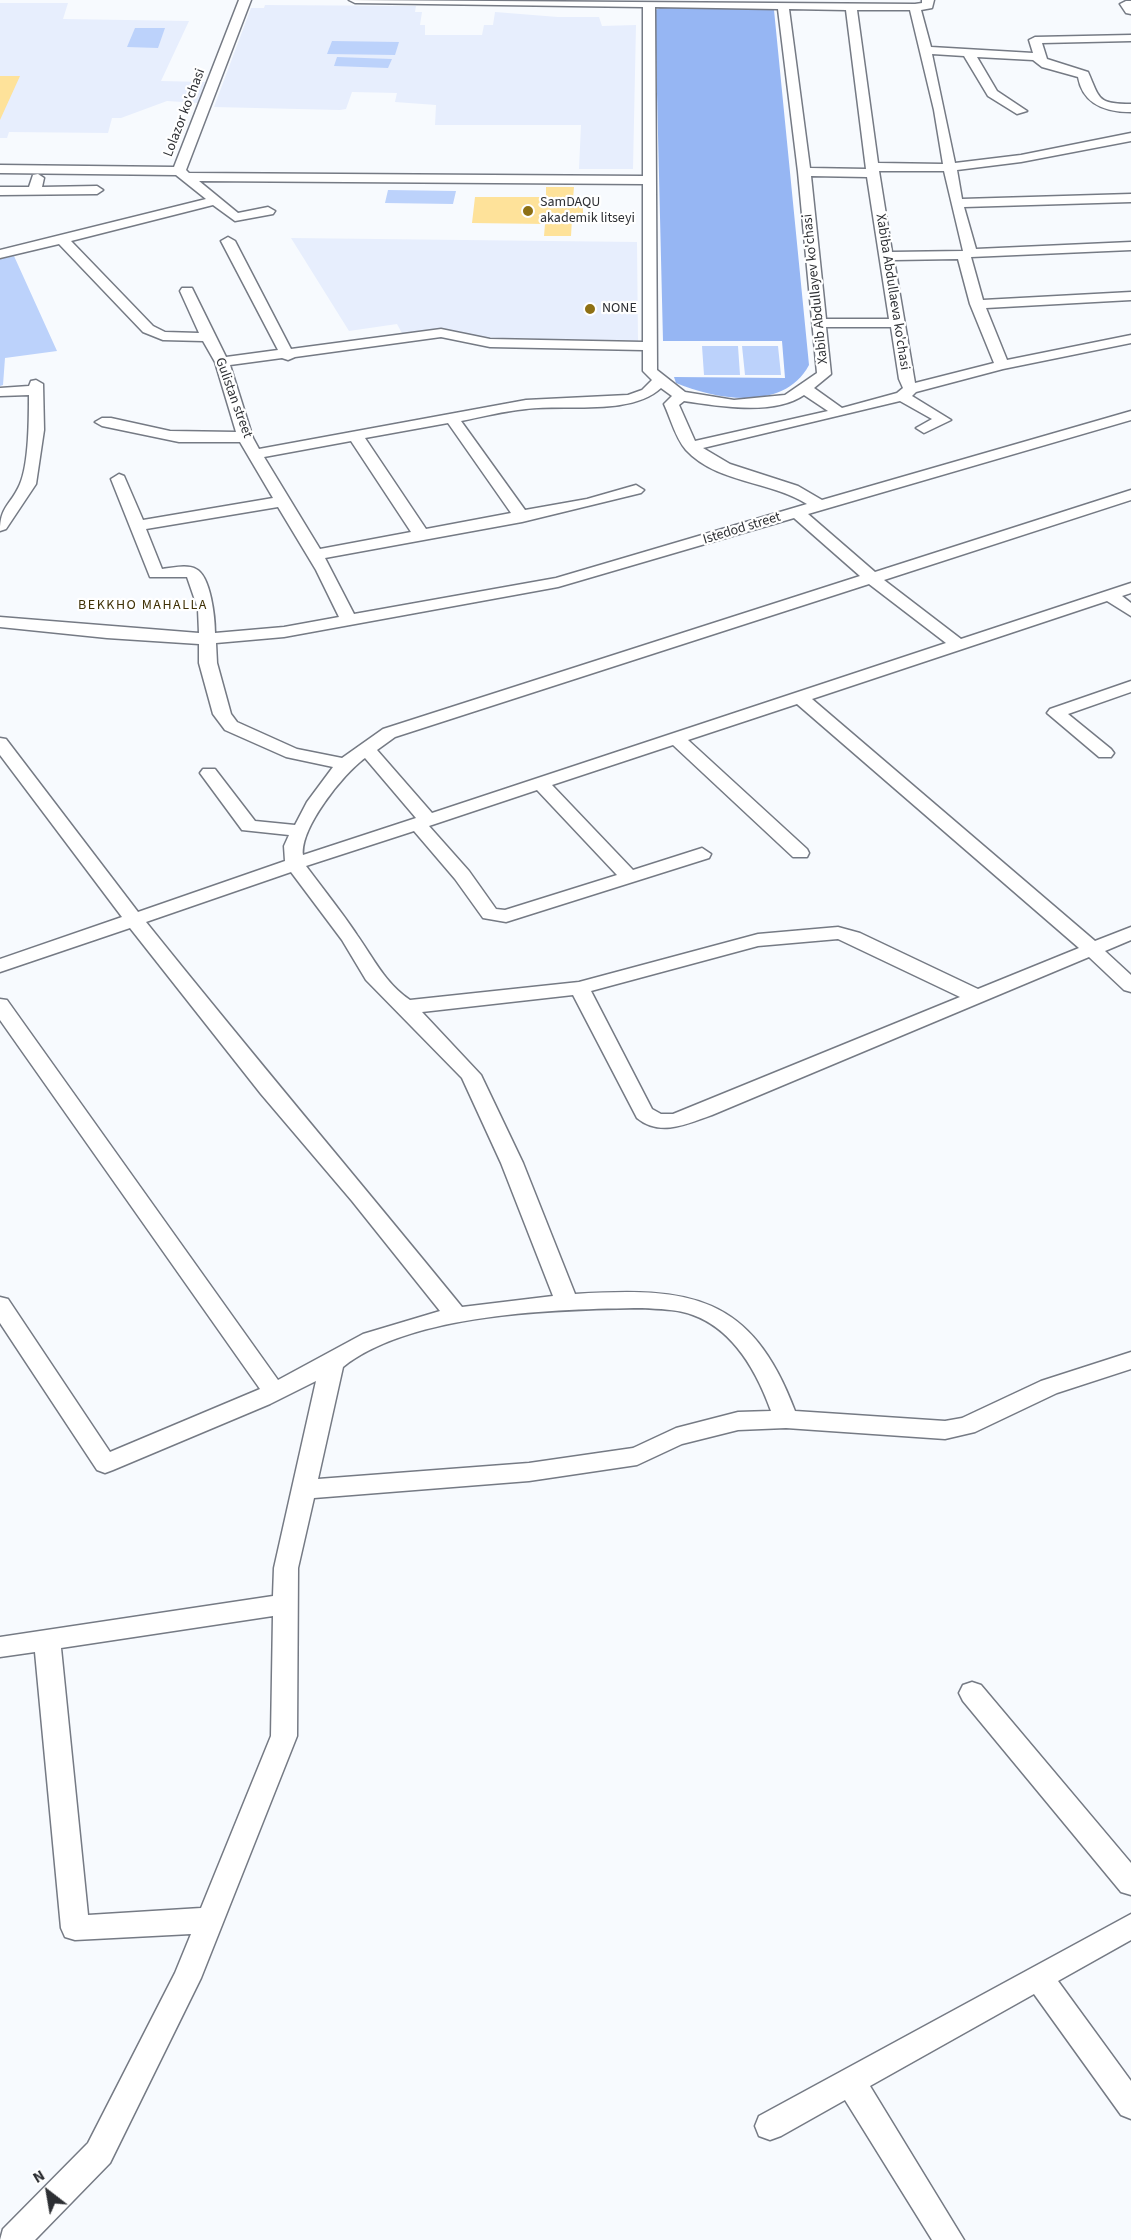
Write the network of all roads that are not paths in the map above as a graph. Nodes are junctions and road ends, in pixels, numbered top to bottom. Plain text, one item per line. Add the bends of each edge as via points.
1 (245, 0) edge
2 (355, 0) edge
3 (927, 0) edge
4 (649, 2) edge
5 (777, 3) edge
6 (851, 7) junction
7 (915, 7) junction
8 (1131, 38) edge
9 (925, 50) junction
10 (968, 52) junction
11 (1041, 59) junction
12 (1131, 108) edge
13 (1021, 111) dead end
14 (1131, 137) edge
15 (951, 167) junction
16 (0, 169) edge
17 (41, 169) junction
18 (874, 170) junction
19 (804, 172) junction
20 (183, 174) junction
21 (650, 180) junction
22 (97, 190) dead end
23 (0, 191) edge
24 (34, 191) junction
25 (1131, 198) edge
26 (215, 201) junction
27 (956, 203) junction
28 (268, 211) dead end
29 (62, 239) junction
30 (228, 241) dead end
31 (1129, 251) edge
32 (0, 254) edge
33 (967, 254) junction
34 (886, 255) junction
35 (187, 291) dead end
36 (1131, 296) edge
37 (977, 304) junction
38 (819, 322) junction
39 (898, 323) junction
40 (208, 337) junction
41 (1131, 339) edge
42 (650, 346) junction
43 (288, 356) junction
44 (222, 362) junction
45 (1002, 365) junction
46 (662, 380) junction
47 (804, 388) junction
48 (0, 392) edge
49 (907, 393) junction
50 (681, 396) junction
51 (840, 413) junction
52 (1131, 415) edge
53 (451, 417) junction
54 (102, 422) dead end
55 (924, 428) dead end
56 (355, 435) junction
57 (245, 438) junction
58 (691, 446) junction
59 (257, 454) junction
60 (120, 479) dead end
61 (636, 490) dead end
62 (1131, 495) edge
63 (284, 501) junction
64 (821, 506) junction
65 (796, 513) junction
66 (522, 517) junction
67 (140, 525) junction
68 (0, 526) edge
69 (422, 536) junction
70 (316, 555) junction
71 (873, 579) junction
72 (1131, 588) edge
73 (1109, 595) junction
74 (1131, 611) edge
75 (349, 621) junction
76 (0, 622) edge
77 (207, 639) junction
78 (959, 645) junction
79 (1131, 686) edge
80 (799, 698) junction
81 (677, 739) junction
82 (0, 743) edge
83 (367, 750) junction
84 (1105, 753) dead end
85 (345, 764) junction
86 (209, 773) dead end
87 (540, 783) junction
88 (423, 822) junction
89 (301, 831) junction
90 (800, 853) dead end
91 (702, 854) dead end
92 (295, 864) junction
93 (630, 877) junction
94 (133, 919) junction
95 (1131, 933) edge
96 (1091, 948) junction
97 (0, 966) edge
98 (1131, 986) edge
99 (579, 988) junction
100 (975, 996) junction
101 (0, 1005) edge
102 (406, 1007) junction
103 (568, 1304) junction
104 (0, 1305) edge
105 (457, 1316) junction
106 (1131, 1360) edge
107 (332, 1363) junction
108 (274, 1391) junction
109 (786, 1419) junction
110 (304, 1489) junction
111 (285, 1604) junction
112 (47, 1640) junction
113 (0, 1647) edge
114 (972, 1693) dead end
115 (1131, 1883) edge
116 (210, 1920) junction
117 (1131, 1926) edge
118 (1038, 1978) junction
119 (851, 2083) junction
120 (1131, 2105) edge
121 (770, 2126) dead end
122 (14, 2240) edge
123 (949, 2240) edge

1 - 20 street, Lolazor ko'chasi
2 - 4 street
3 - 7 street via 928,6
4 - 5 street
4 - 21 street
5 - 6 street
5 - 19 street, Xabib Abdullayev ko'chasi
6 - 7 street
6 - 18 street, Xabiba Abdullaeva ko'chasi
7 - 9 street
8 - 11 street via 1035,40
9 - 10 street
9 - 15 street
10 - 11 street
10 - 13 street via 992,93
11 - 12 street via 1084,75 1085,87 1100,105
14 - 15 street via 1058,153
15 - 18 street
15 - 27 street
16 - 17 street
17 - 20 street
17 - 24 street
18 - 19 street
18 - 34 street, Xabiba Abdullaeva ko'chasi
19 - 38 street, Xabib Abdullayev ko'chasi
20 - 21 street
20 - 26 street, Lolazor ko'chasi
21 - 42 street
22 - 24 street
23 - 24 street
25 - 27 street
26 - 28 street, Lolazor ko'chasi via 235,217
26 - 29 street
27 - 33 street
29 - 32 street
29 - 40 street via 148,329 163,336
30 - 43 street
31 - 33 street via 1115,247
33 - 34 street
33 - 37 street
34 - 39 street, Xabiba Abdullaeva ko'chasi
35 - 40 street, Gulistan street
36 - 37 street
37 - 45 street
38 - 39 street
38 - 47 street, Xabib Abdullayev ko'chasi via 824,374
39 - 49 street, Xabiba Abdullaeva ko'chasi
40 - 44 street, Gulistan street
41 - 45 street, Xabiba Abdullaeva ko'chasi
42 - 43 street via 490,343 441,333
42 - 46 street via 650,370
43 - 44 street
44 - 57 street, Gulistan street
45 - 49 street, Xabiba Abdullaeva ko'chasi
46 - 50 street
46 - 53 street via 647,393 630,399 526,404
47 - 50 street, Xabib Abdullayev ko'chasi via 789,399 734,404
47 - 51 street
48 - 68 street via 36,387 36,430 28,484
49 - 51 street
49 - 55 street via 944,420
50 - 58 street via 671,404
51 - 58 street
52 - 64 street, Istedod street
53 - 56 street
53 - 66 street
54 - 57 street via 122,422 171,436
56 - 59 street
56 - 69 street
57 - 59 street, Gulistan street
58 - 64 street via 718,466 795,490
59 - 63 street, Gulistan street
60 - 67 street
61 - 66 street
62 - 71 street
63 - 67 street
63 - 70 street, Gulistan street
64 - 65 street, Istedod street
65 - 71 street
65 - 75 street, Istedod street via 558,582
66 - 69 street
67 - 77 street via 156,574 194,575 207,609
69 - 70 street
70 - 75 street, Gulistan street
71 - 78 street
71 - 83 street via 389,734
72 - 73 street
73 - 74 street
73 - 78 street
75 - 77 street, Istedod street
76 - 77 street, Istedod street
77 - 85 street via 208,663 222,714 231,726 292,753
78 - 80 street
79 - 84 street via 1056,712
80 - 81 street
80 - 96 street
81 - 87 street
81 - 90 street
82 - 94 street
83 - 85 street
83 - 88 street
85 - 89 street via 316,802
86 - 89 street via 249,826
87 - 88 street
87 - 93 street
88 - 92 street
88 - 93 street via 490,914 506,916
89 - 92 street via 293,846
91 - 93 street
92 - 94 street
92 - 102 street via 373,976
94 - 97 street
94 - 105 street
95 - 96 street
96 - 98 street
96 - 100 street
99 - 100 street via 758,940 838,933
99 - 100 street via 644,1113 657,1123 705,1110
99 - 102 street
101 - 108 street
102 - 103 street via 471,1076 512,1163
103 - 105 street
103 - 109 street via 670,1300 699,1308 742,1337 761,1360
104 - 108 street via 105,1464
105 - 107 street via 414,1325 347,1350
106 - 109 street via 1049,1387 967,1426 945,1430
107 - 108 street
107 - 110 street
109 - 110 street via 738,1421 676,1437 638,1456 529,1472
110 - 111 street via 286,1568
111 - 112 street
111 - 116 street via 285,1736
112 - 113 street
112 - 116 street via 75,1928
114 - 115 street
116 - 122 street via 188,1978 99,2153
117 - 118 street
118 - 119 street
118 - 120 street
119 - 121 street
119 - 123 street

